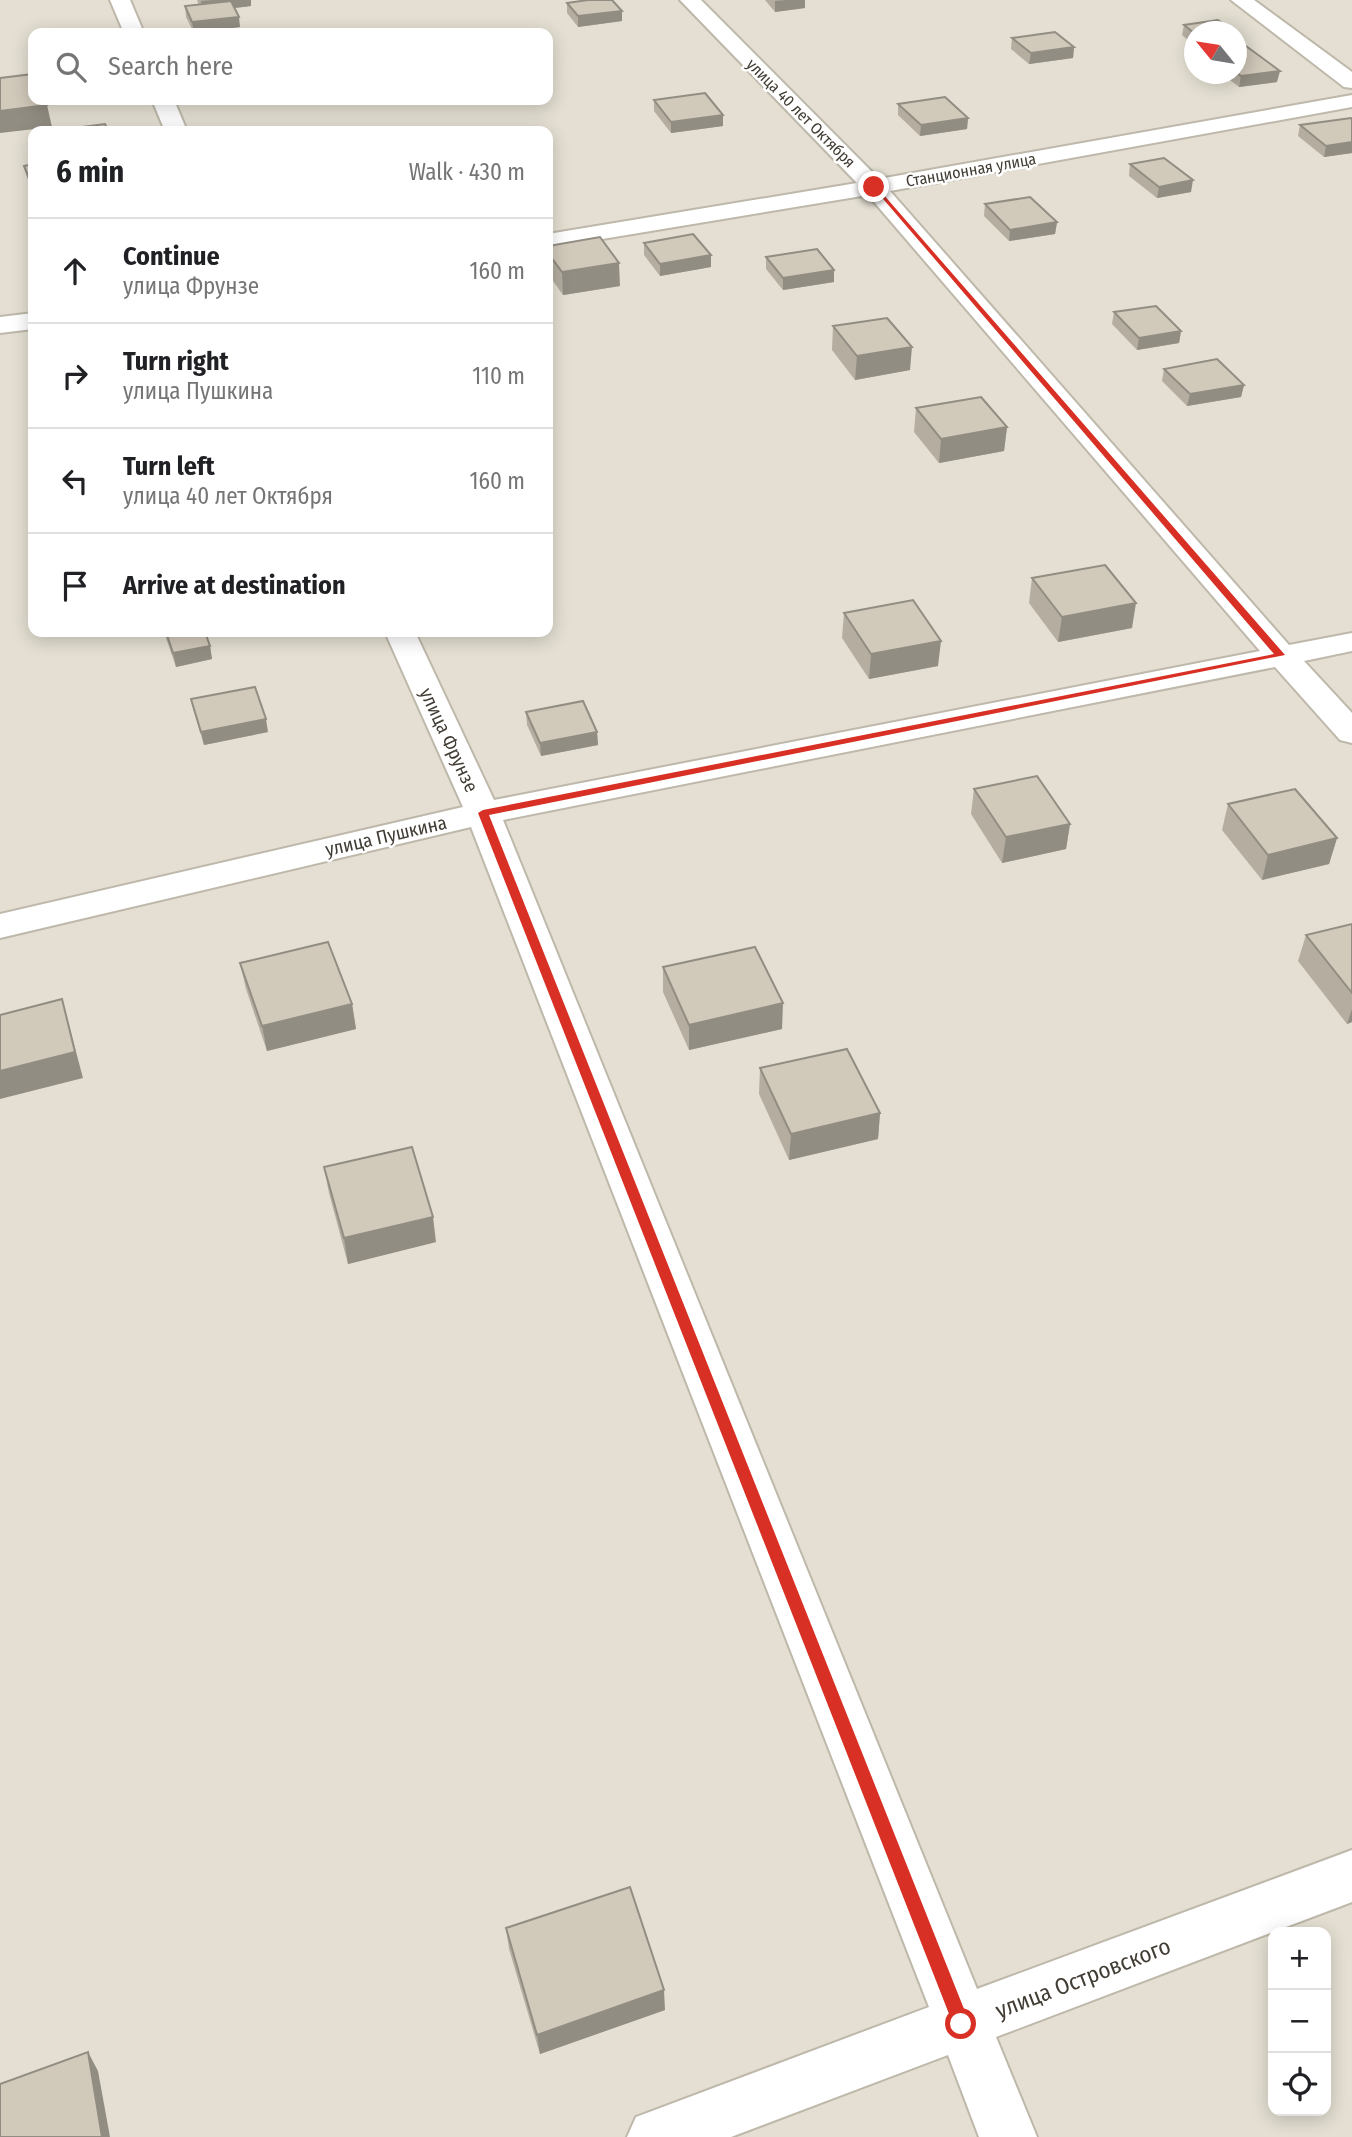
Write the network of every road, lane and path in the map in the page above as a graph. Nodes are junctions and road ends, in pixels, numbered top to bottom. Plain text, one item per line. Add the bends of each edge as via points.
1 (120, 0) edge
2 (690, 0) edge
3 (1241, 0) edge
4 (132, 28) edge
5 (1352, 82) edge
6 (1352, 101) edge
7 (165, 105) edge
8 (174, 126) edge
9 (874, 187) junction
10 (553, 240) edge
11 (28, 322) edge
12 (0, 325) edge
13 (402, 637) edge
14 (1352, 642) edge
15 (1281, 655) junction
16 (1352, 733) edge
17 (483, 813) junction
18 (0, 926) edge
19 (1352, 1876) edge
20 (961, 2024) junction
21 (656, 2137) edge
22 (1008, 2137) edge

1 - 4 street
2 - 9 street, улица 40 лет Октября
3 - 5 street
6 - 9 street, Станционная улица
7 - 8 street
9 - 10 street, Станционная улица
9 - 15 street, улица 40 лет Октября
11 - 12 street
13 - 17 street, улица Фрунзе
14 - 15 street, улица Пушкина
15 - 16 street, улица 40 лет Октября
15 - 17 street, улица Пушкина
17 - 18 street, улица Пушкина
17 - 20 street, улица Фрунзе
19 - 20 street, улица Островского
20 - 21 street, улица Островского
20 - 22 street, улица Фрунзе

